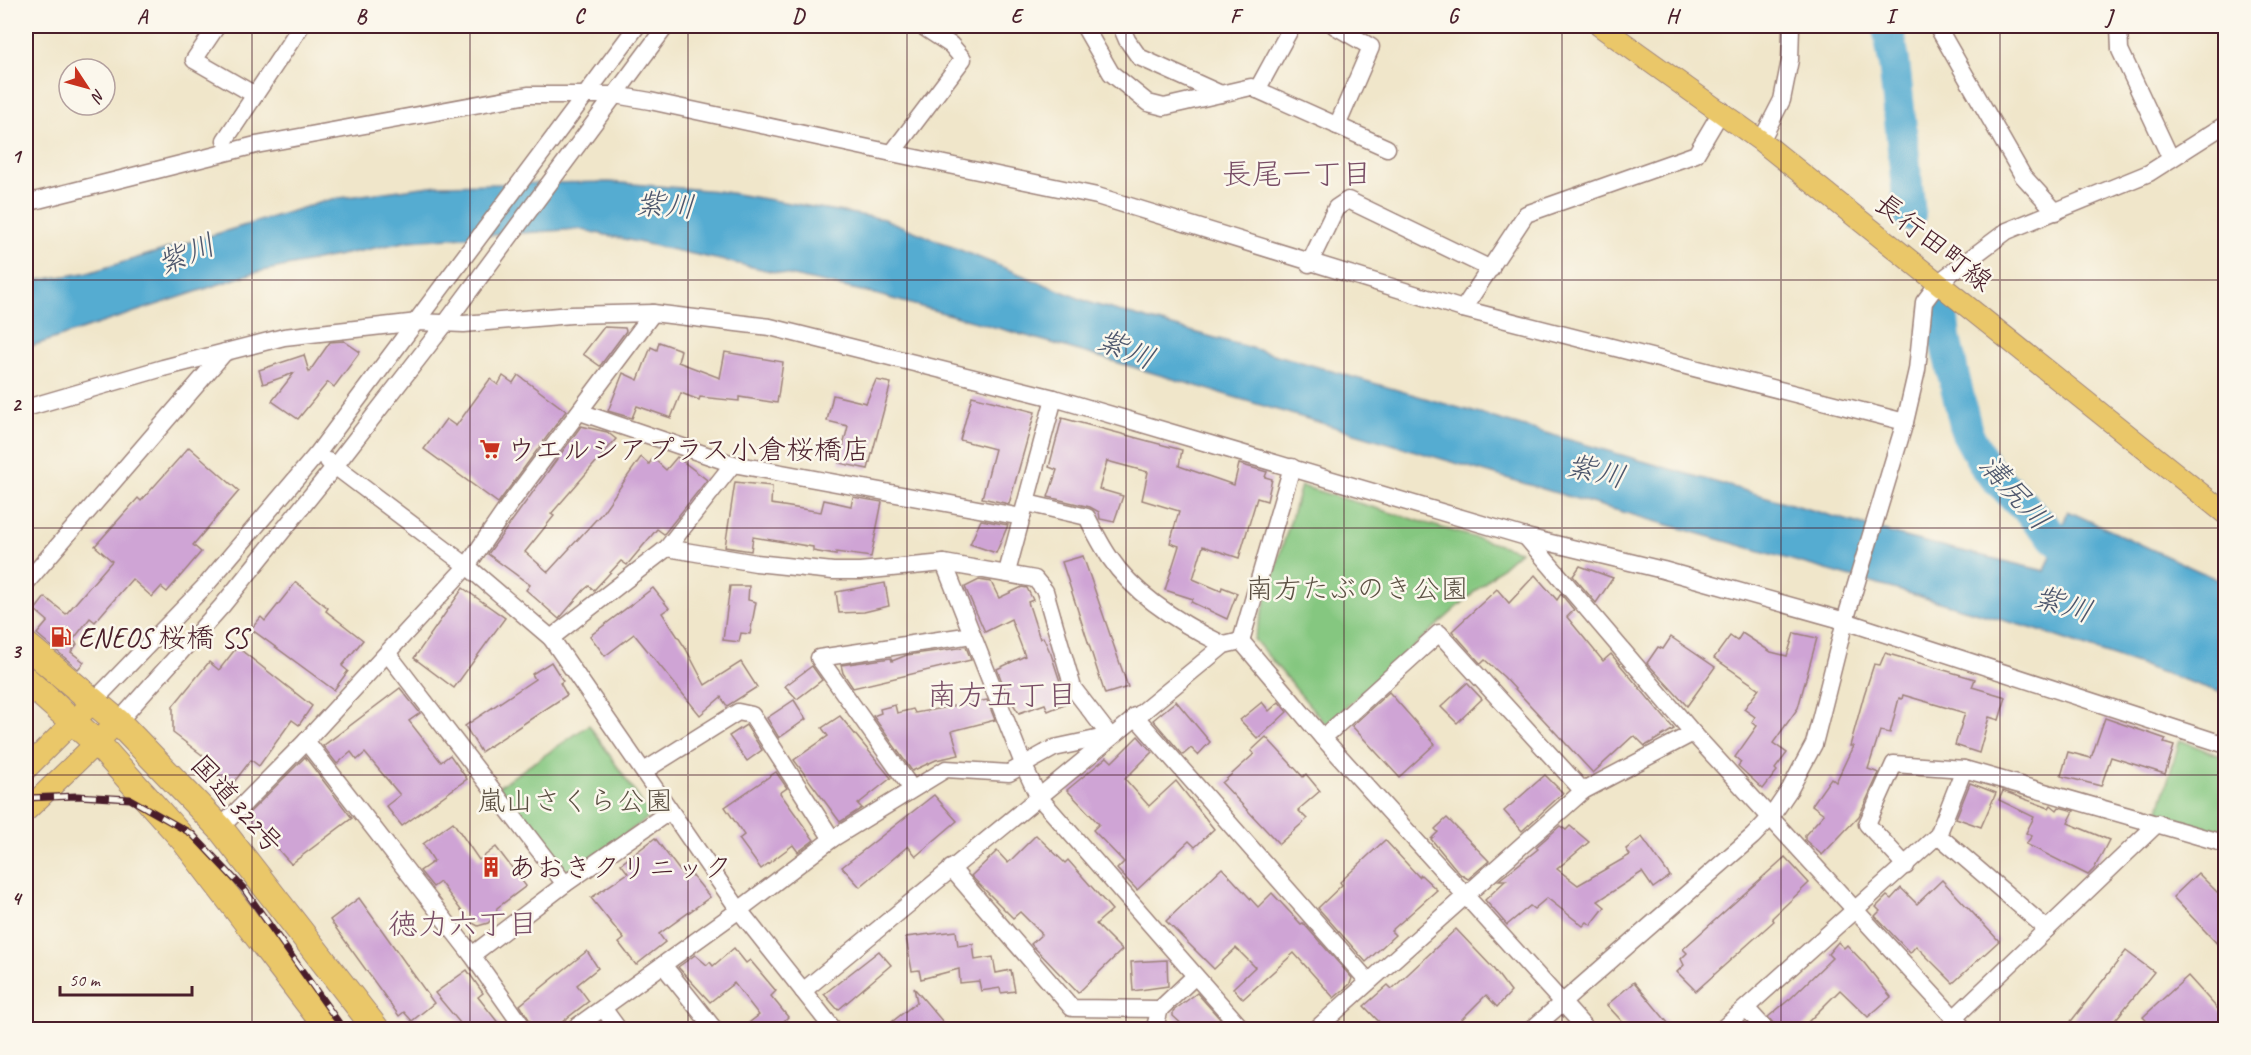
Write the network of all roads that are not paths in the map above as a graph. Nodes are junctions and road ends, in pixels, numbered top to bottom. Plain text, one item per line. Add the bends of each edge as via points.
1 (217, 26) edge
2 (301, 26) edge
3 (637, 26) edge
4 (666, 26) edge
5 (922, 26) edge
6 (1084, 26) edge
7 (1121, 26) edge
8 (1292, 26) edge
9 (1335, 26) edge
10 (1599, 26) edge
11 (1791, 26) edge
12 (1937, 26) edge
13 (2119, 26) edge
14 (1257, 90) junction
15 (586, 94) junction
16 (1221, 94) junction
17 (255, 95) junction
18 (615, 95) junction
19 (1722, 110) junction
20 (2226, 124) edge
21 (1337, 126) junction
22 (225, 140) dead end
23 (1761, 141) junction
24 (1387, 148) dead end
25 (892, 153) junction
26 (2171, 159) junction
27 (26, 204) edge
28 (2056, 212) junction
29 (1309, 264) junction
30 (1491, 269) junction
31 (1939, 282) junction
32 (1463, 309) junction
33 (653, 313) junction
34 (418, 322) junction
35 (445, 324) junction
36 (225, 352) junction
37 (1054, 398) junction
38 (26, 408) edge
39 (580, 412) junction
40 (1903, 429) junction
41 (317, 454) junction
42 (733, 464) junction
43 (335, 466) junction
44 (1292, 467) junction
45 (1024, 510) junction
46 (2226, 514) edge
47 (1526, 537) junction
48 (667, 548) junction
49 (944, 563) junction
50 (467, 566) junction
51 (1007, 572) junction
52 (26, 583) edge
53 (1845, 621) junction
54 (972, 635) junction
55 (551, 638) junction
56 (1241, 641) junction
57 (26, 645) edge
58 (1224, 645) junction
59 (388, 654) junction
60 (26, 680) edge
61 (94, 701) junction
62 (1135, 716) junction
63 (73, 722) junction
64 (118, 722) junction
65 (1694, 733) junction
66 (1110, 736) junction
67 (1323, 738) junction
68 (306, 741) junction
69 (98, 744) junction
70 (2226, 746) edge
71 (1024, 766) junction
72 (26, 769) edge
73 (1964, 769) junction
74 (644, 771) junction
75 (912, 789) junction
76 (1583, 791) junction
77 (1038, 796) junction
78 (26, 811) edge
79 (670, 811) junction
80 (1771, 817) junction
81 (2158, 823) junction
82 (220, 828) junction
83 (1938, 835) junction
84 (832, 839) junction
85 (2226, 844) edge
86 (1906, 866) junction
87 (951, 868) junction
88 (565, 884) junction
89 (1466, 896) junction
90 (739, 910) junction
91 (1855, 910) junction
92 (2047, 929) junction
93 (472, 954) junction
94 (663, 965) junction
95 (1195, 976) junction
96 (1368, 981) junction
97 (803, 991) junction
98 (1562, 1003) junction
99 (603, 1008) junction
100 (1746, 1008) junction
101 (1160, 1009) junction
102 (1959, 1024) edge
103 (329, 1029) edge
104 (377, 1029) edge
105 (525, 1029) edge
106 (572, 1029) edge
107 (619, 1029) edge
108 (715, 1029) edge
109 (834, 1029) edge
110 (1154, 1029) edge
111 (1243, 1029) edge
112 (1315, 1029) edge
113 (1531, 1029) edge
114 (1587, 1029) edge
115 (1721, 1029) edge
116 (1766, 1029) edge

1 - 17 street via 194,60
2 - 17 street
3 - 15 street
4 - 18 street
5 - 25 street via 963,58
6 - 16 street via 1111,73 1148,103 1164,107
7 - 16 street via 1139,57
8 - 14 street
9 - 21 street via 1371,47
10 - 19 main road, 長行田町線
11 - 23 street via 1790,60 1782,100
12 - 28 street via 2023,176
13 - 26 street via 2120,50
14 - 16 street via 1251,87
14 - 21 street
15 - 18 street
15 - 27 street via 528,95 256,145
15 - 34 street
17 - 22 street
18 - 25 street
18 - 35 street
19 - 23 main road, 長行田町線
19 - 30 street via 1696,154 1526,214
20 - 26 street
21 - 24 street
23 - 31 main road, 長行田町線
25 - 29 street via 1096,196
26 - 28 street via 2150,173
28 - 31 street via 2007,231
29 - 30 street via 1336,208 1348,200
29 - 32 street
30 - 32 street
31 - 40 street via 1924,302 1917,370
31 - 46 main road, 長行田町線
32 - 40 street
33 - 35 street
33 - 37 street via 770,327
33 - 39 street
34 - 35 street
34 - 36 street via 284,337
34 - 41 street
35 - 43 street
36 - 38 street
36 - 52 street
37 - 44 street
37 - 45 street
39 - 42 street
39 - 50 street
40 - 53 street
41 - 43 street
41 - 61 street via 206,585
42 - 45 street
42 - 48 street
43 - 50 street
43 - 64 street via 222,606
44 - 47 street
44 - 56 street
45 - 51 street
45 - 58 street via 1087,517 1111,559 1143,593 1192,629
47 - 53 street
47 - 65 street
48 - 49 street via 832,571
48 - 55 street
49 - 51 street
49 - 54 street
50 - 55 street
50 - 59 street
51 - 66 street via 1035,579 1045,591 1073,688
53 - 70 street
53 - 80 street via 1814,744 1804,767
54 - 71 street
54 - 75 street via 819,658
55 - 74 street
56 - 58 street
56 - 67 street
57 - 61 highway, 国道322号
58 - 62 street
59 - 68 street
59 - 88 street
60 - 63 highway
61 - 63 main road
61 - 64 highway, 国道322号
62 - 66 street
62 - 96 street
63 - 69 highway
63 - 72 main road
64 - 69 main road
64 - 82 highway, 国道322号
65 - 76 street
65 - 80 street
66 - 71 street via 1054,748
66 - 77 street
67 - 76 street via 1439,633
67 - 89 street
68 - 82 street
68 - 93 street
69 - 78 main road
69 - 103 highway via 184,840
71 - 75 street via 1009,773 946,770
71 - 77 street
73 - 81 street
73 - 83 street
73 - 86 street via 1894,764 1868,824
74 - 79 street
74 - 84 street via 738,712 752,715
75 - 84 street
76 - 89 street
77 - 87 street
77 - 95 street
79 - 88 street
79 - 90 street
80 - 91 street
80 - 98 street
81 - 85 street
81 - 92 street
82 - 104 highway, 国道322号
83 - 86 street
83 - 92 street
84 - 90 street
86 - 91 street
87 - 97 street
87 - 101 street via 1072,1008
88 - 93 street
89 - 96 street
89 - 98 street
90 - 94 street
90 - 97 street
91 - 100 street
91 - 102 street
92 - 102 street
93 - 105 street
94 - 99 street
94 - 108 street
95 - 101 street
95 - 111 street
96 - 112 street
97 - 109 street
98 - 113 street
98 - 114 street
99 - 106 street
99 - 107 street
100 - 115 street
100 - 116 street
101 - 110 street

